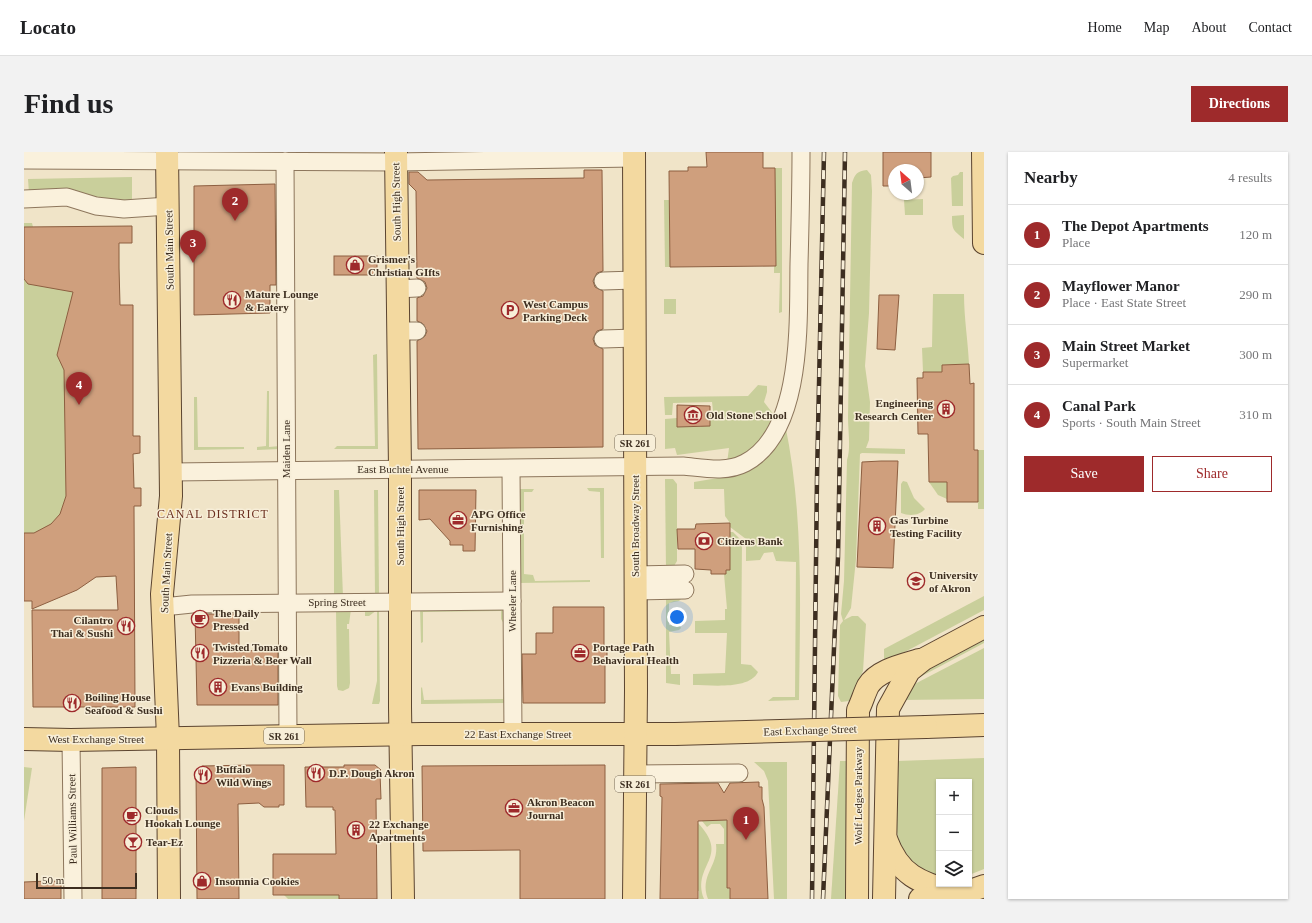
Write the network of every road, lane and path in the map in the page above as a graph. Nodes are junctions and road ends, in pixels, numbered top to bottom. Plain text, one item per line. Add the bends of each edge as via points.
1 (802, 152) edge
2 (983, 152) edge
3 (634, 155) edge
4 (167, 156) edge
5 (396, 157) edge
6 (24, 160) edge
7 (285, 161) junction
8 (24, 199) edge
9 (168, 206) junction
10 (984, 243) edge
11 (635, 280) junction
12 (603, 281) dead end
13 (635, 338) junction
14 (603, 339) dead end
15 (635, 468) junction
16 (400, 469) junction
17 (511, 469) junction
18 (286, 470) junction
19 (172, 472) junction
20 (685, 582) dead end
21 (635, 583) junction
22 (512, 601) junction
23 (288, 602) junction
24 (400, 602) junction
25 (163, 607) junction
26 (984, 627) edge
27 (924, 659) junction
28 (984, 725) edge
29 (635, 733) junction
30 (513, 734) junction
31 (400, 735) junction
32 (288, 736) junction
33 (168, 738) junction
34 (24, 739) edge
35 (71, 740) junction
36 (739, 773) dead end
37 (635, 774) junction
38 (885, 838) junction
39 (984, 886) edge
40 (961, 894) junction
41 (73, 899) edge
42 (169, 899) edge
43 (403, 899) edge
44 (634, 899) edge
45 (858, 899) edge
46 (884, 899) edge
47 (920, 899) edge

1 - 15 street, East Buchtel Avenue via 795,354 785,410 774,434 758,454 745,463 726,469 683,466
2 - 10 main road
3 - 5 street
3 - 11 main road, South Broadway Street / SR 261
4 - 6 street
4 - 7 street
4 - 9 main road, South Main Street
5 - 7 street
5 - 16 main road, South High Street via 408,331
7 - 18 street, Maiden Lane
8 - 9 street via 67,197 96,206 124,209
9 - 19 main road, South Main Street
11 - 12 street
11 - 13 main road, South Broadway Street / SR 261
13 - 14 street
13 - 15 main road, South Broadway Street / SR 261
15 - 17 street, East Buchtel Avenue
15 - 21 main road, South Broadway Street / SR 261
16 - 17 street, East Buchtel Avenue
16 - 18 street, East Buchtel Avenue
16 - 24 main road, South High Street
17 - 22 street, Wheeler Lane
18 - 19 street, East Buchtel Avenue
18 - 23 street, Maiden Lane
19 - 25 main road, South Main Street
20 - 21 street
21 - 29 main road, South Broadway Street / SR 261
22 - 24 street, Spring Street
22 - 30 street, Wheeler Lane
23 - 24 street, Spring Street
23 - 25 street, Spring Street
23 - 32 street, Maiden Lane
24 - 31 main road, South High Street
25 - 33 main road, South Main Street
26 - 27 main road, Wolf Ledges Parkway
27 - 38 main road, Wolf Ledges Parkway via 909,671 888,709
27 - 45 main road, Wolf Ledges Parkway via 881,675 869,686 858,710
28 - 29 main road, East Exchange Street, bridge
29 - 30 main road, 22 East Exchange Street
29 - 37 main road, South Broadway Street / SR 261
30 - 31 main road, 22 East Exchange Street
31 - 32 main road, SR 261
31 - 43 main road, South High Street
32 - 33 main road, SR 261
33 - 35 main road, West Exchange Street / SR 261
33 - 42 main road, South Main Street
34 - 35 main road, West Exchange Street / SR 261
35 - 41 street, Paul Williams Street
36 - 37 street
37 - 44 main road, South Broadway Street / SR 261
38 - 40 main road via 907,873 930,886
38 - 46 main road, Wolf Ledges Parkway
39 - 40 main road
40 - 47 main road via 950,898

